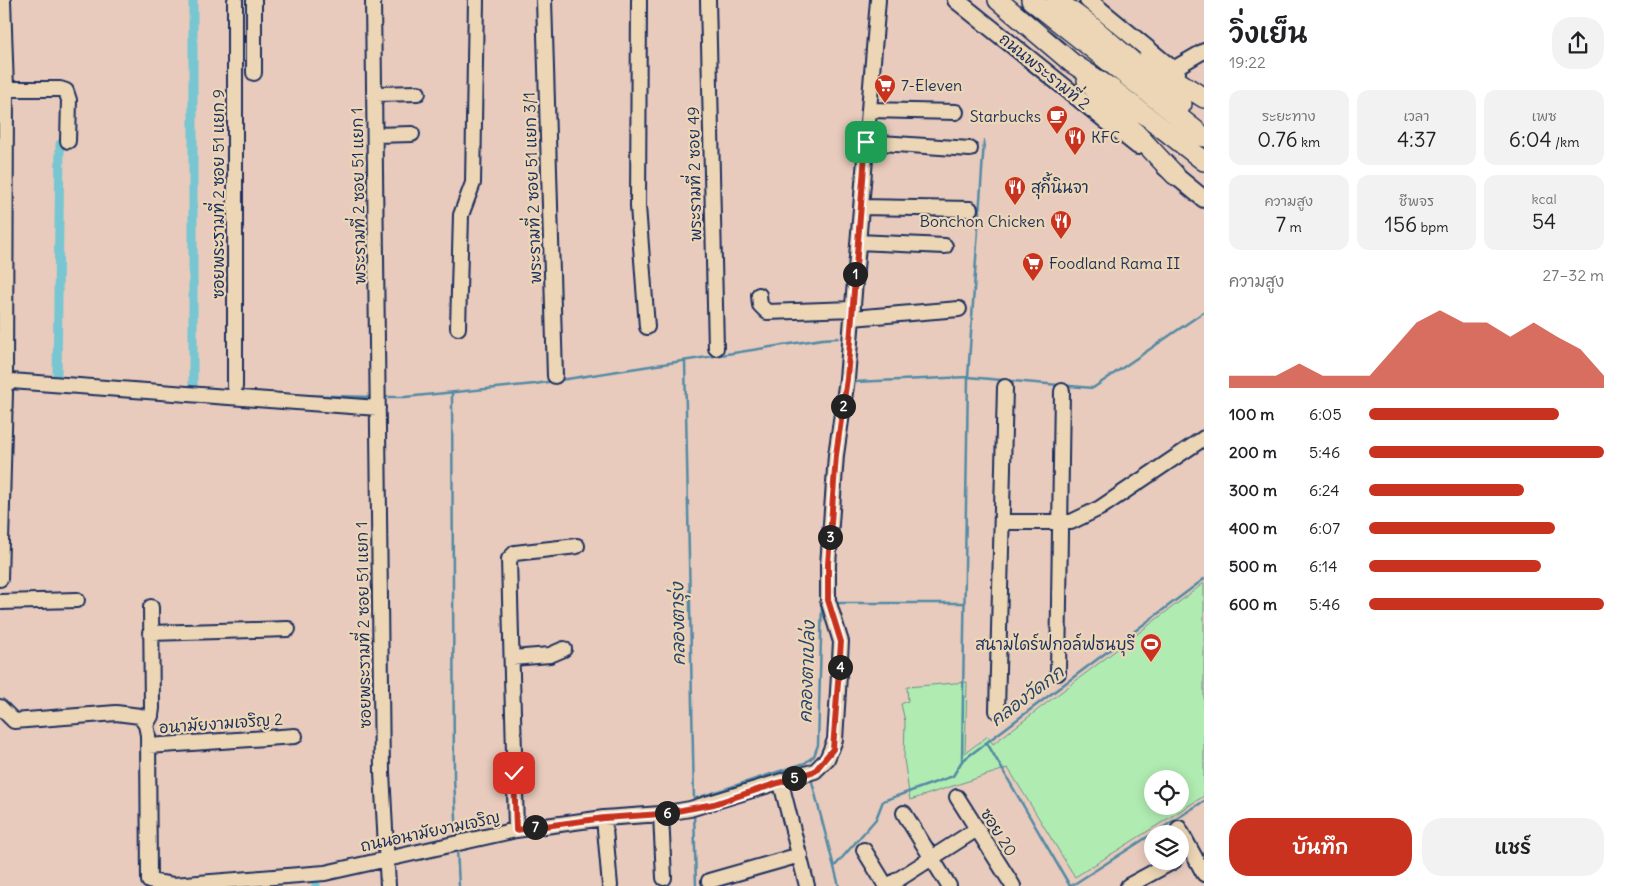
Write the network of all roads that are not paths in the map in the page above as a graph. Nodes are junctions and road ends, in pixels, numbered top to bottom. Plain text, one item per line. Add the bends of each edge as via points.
1 (3, 0) edge
2 (235, 0) edge
3 (254, 0) edge
4 (373, 0) edge
5 (476, 0) edge
6 (544, 0) edge
7 (639, 0) edge
8 (708, 0) edge
9 (878, 0) edge
10 (956, 0) edge
11 (999, 0) edge
12 (1030, 0) edge
13 (1056, 0) edge
14 (1088, 0) edge
15 (1090, 25) junction
16 (1204, 51) edge
17 (1072, 64) junction
18 (1173, 69) junction
19 (254, 73) dead end
20 (6, 89) junction
21 (418, 93) dead end
22 (375, 94) junction
23 (1204, 96) edge
24 (869, 110) junction
25 (956, 112) dead end
26 (1204, 123) edge
27 (412, 134) dead end
28 (375, 135) junction
29 (1204, 137) edge
30 (68, 140) dead end
31 (866, 142) junction
32 (970, 149) dead end
33 (1204, 161) edge
34 (1174, 175) junction
35 (1204, 199) edge
36 (861, 207) junction
37 (970, 208) dead end
38 (858, 242) junction
39 (945, 246) dead end
40 (759, 295) dead end
41 (959, 309) dead end
42 (852, 313) junction
43 (647, 327) dead end
44 (458, 328) dead end
45 (716, 348) dead end
46 (555, 376) dead end
47 (1, 387) edge
48 (235, 387) dead end
49 (1005, 387) dead end
50 (1062, 391) dead end
51 (378, 401) junction
52 (1204, 438) edge
53 (2, 470) edge
54 (1060, 521) junction
55 (1002, 522) junction
56 (577, 546) dead end
57 (0, 578) edge
58 (77, 600) dead end
59 (0, 602) edge
60 (151, 606) dead end
61 (288, 629) dead end
62 (150, 633) junction
63 (564, 649) dead end
64 (512, 658) junction
65 (1058, 673) dead end
66 (0, 707) edge
67 (998, 711) dead end
68 (146, 725) junction
69 (295, 736) dead end
70 (148, 746) junction
71 (781, 783) junction
72 (957, 797) dead end
73 (904, 813) dead end
74 (661, 814) junction
75 (604, 818) junction
76 (977, 829) junction
77 (516, 830) junction
78 (864, 850) dead end
79 (1192, 852) edge
80 (800, 855) junction
81 (388, 857) junction
82 (932, 858) junction
83 (1162, 870) edge
84 (1204, 874) edge
85 (664, 878) dead end
86 (709, 880) dead end
87 (1147, 882) edge
88 (147, 884) edge
89 (228, 884) edge
90 (388, 886) edge
91 (610, 886) edge
92 (807, 886) edge
93 (887, 886) edge
94 (949, 886) edge
95 (1012, 886) edge
96 (1128, 886) edge

1 - 20 street
2 - 48 street, ซอยพระรามที่ 2 ซอย 51 แยก 9
3 - 19 street
4 - 22 street, พระรามที่ 2 ซอย 51 แยก 1
5 - 44 street via 473,183 461,216
6 - 46 street, พระรามที่ 2 ซอย 51 แยก 3/1
7 - 43 street via 638,206
8 - 45 street, พระรามที่ 2 ซอย 49
9 - 24 street, ถนนอนามัยงามเจริญ
10 - 34 main road, ถนนพระรามที่ 2
11 - 17 highway, ถนนพระรามที่ 2
11 - 33 highway
12 - 29 highway
13 - 15 highway
14 - 18 main road
15 - 23 highway
15 - 26 highway
16 - 18 street
17 - 33 highway, ถนนพระรามที่ 2 via 1112,89
17 - 34 highway
18 - 23 main road
20 - 30 street via 66,91 69,100
20 - 47 street via 4,380
21 - 22 street
22 - 28 street, พระรามที่ 2 ซอย 51 แยก 1
24 - 25 street
24 - 31 street, ถนนอนามัยงามเจริญ
27 - 28 street
28 - 51 street, พระรามที่ 2 ซอย 51 แยก 1
31 - 32 street
31 - 36 street, ถนนอนามัยงามเจริญ
34 - 35 main road, ถนนพระรามที่ 2
36 - 37 street
36 - 38 street, ถนนอนามัยงามเจริญ
38 - 39 street
38 - 42 street, ถนนอนามัยงามเจริญ
40 - 42 street via 760,305 767,312
41 - 42 street
42 - 71 street, ถนนอนามัยงามเจริญ via 828,564 828,600 841,642 835,740 827,759 809,773
47 - 51 street via 11,381
47 - 53 street via 4,392
49 - 55 street
50 - 54 street
51 - 81 street, ซอยพระรามที่ 2 ซอย 51 แยก 1 via 382,772
52 - 54 street via 1100,508 1071,522
53 - 57 street
54 - 55 street
54 - 65 street
55 - 67 street
56 - 64 street via 510,555
58 - 59 street
60 - 62 street, ถนนอนามัยงามเจริญ
61 - 62 street
62 - 68 street, ถนนอนามัยงามเจริญ via 152,708
63 - 64 street via 550,654
64 - 77 street
66 - 68 street via 14,721 127,713 140,716
68 - 70 street, ถนนอนามัยงามเจริญ
69 - 70 street, อนามัยงามเจริญ 2
70 - 88 street, ถนนอนามัยงามเจริญ
71 - 74 street, ถนนอนามัยงามเจริญ via 696,808
71 - 80 street
72 - 76 street, ซอย 20
73 - 82 street
74 - 75 street, ถนนอนามัยงามเจริญ
74 - 85 street
75 - 77 street, ถนนอนามัยงามเจริญ
75 - 91 street
76 - 82 street
76 - 95 street, ซอย 20
77 - 81 street, ถนนอนามัยงามเจริญ
78 - 93 street
79 - 84 street
80 - 86 street
80 - 92 street
81 - 89 street, ถนนอนามัยงามเจริญ via 325,872
81 - 90 street, ซอยพระรามที่ 2 ซอย 51 แยก 1
82 - 93 street
82 - 94 street
83 - 87 street
87 - 96 street
88 - 89 street, ถนนอนามัยงามเจริญ

